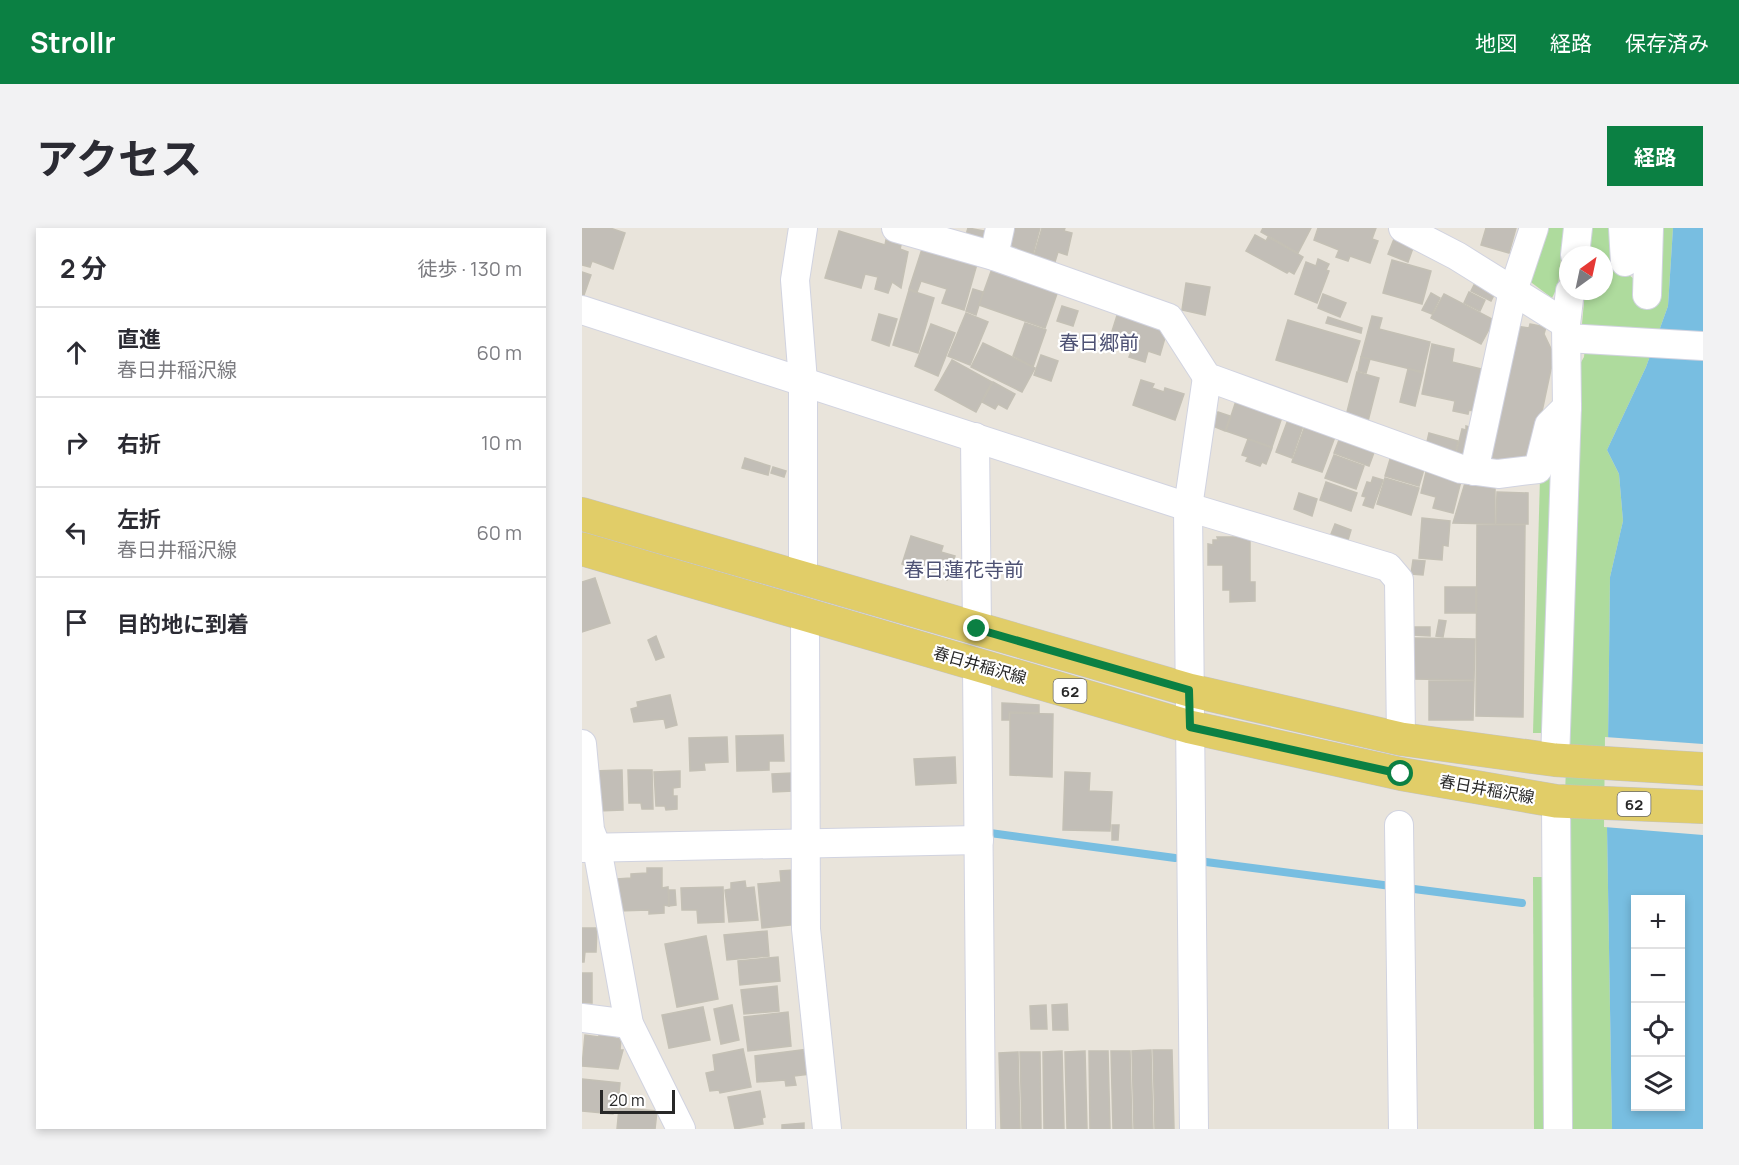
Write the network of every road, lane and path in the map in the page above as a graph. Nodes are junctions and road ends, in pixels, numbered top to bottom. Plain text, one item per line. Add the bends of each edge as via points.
1 (803, 228) edge
2 (896, 228) edge
3 (1000, 228) edge
4 (1403, 228) edge
5 (1534, 228) edge
6 (1578, 228) edge
7 (1623, 228) edge
8 (1649, 228) edge
9 (1576, 246) edge
10 (994, 256) junction
11 (1625, 262) dead end
12 (1513, 291) junction
13 (1647, 295) dead end
14 (1571, 300) edge
15 (582, 310) edge
16 (1573, 334) junction
17 (1703, 346) edge
18 (1207, 377) junction
19 (803, 381) junction
20 (1568, 407) junction
21 (975, 437) junction
22 (1474, 471) junction
23 (1188, 507) junction
24 (582, 514) edge
25 (582, 549) edge
26 (803, 578) junction
27 (805, 614) junction
28 (977, 629) junction
29 (977, 664) junction
30 (1189, 690) junction
31 (1190, 727) junction
32 (1401, 739) junction
33 (582, 744) edge
34 (1561, 761) junction
35 (1703, 769) edge
36 (1561, 801) junction
37 (1703, 807) edge
38 (1399, 825) dead end
39 (979, 840) junction
40 (804, 844) junction
41 (589, 848) edge
42 (582, 1018) edge
43 (629, 1024) junction
44 (681, 1129) edge
45 (827, 1129) edge
46 (981, 1129) edge
47 (1194, 1129) edge
48 (1403, 1129) edge
49 (1558, 1129) edge

1 - 19 street via 795,280
2 - 10 street
3 - 10 street
4 - 12 street
5 - 12 street
6 - 9 street
7 - 11 street
8 - 13 street
10 - 18 street via 1169,318
12 - 16 street
12 - 22 street
14 - 16 street
15 - 19 street
16 - 17 street
16 - 20 street
18 - 22 street
18 - 23 street
19 - 21 street
19 - 26 street
20 - 22 street via 1549,424 1538,469 1498,474
20 - 34 street
21 - 23 street
21 - 28 street
23 - 30 street
23 - 32 street via 1388,567 1399,580
24 - 26 main road, 春日井稲沢線 / 62
25 - 27 main road, 春日井稲沢線 / 62
26 - 28 main road, 春日井稲沢線 / 62
27 - 29 main road, 春日井稲沢線 / 62
27 - 40 street
28 - 30 main road, 春日井稲沢線 / 62
29 - 31 main road, 春日井稲沢線 / 62
29 - 39 street
30 - 31 street
30 - 32 main road, 春日井稲沢線 / 62
31 - 36 main road, 春日井稲沢線 / 62 via 1401,774
31 - 47 street
32 - 34 main road, 春日井稲沢線 / 62
33 - 41 street
34 - 35 main road, 春日井稲沢線 / 62
36 - 37 main road, 春日井稲沢線 / 62
36 - 49 street
38 - 48 street
39 - 40 street
39 - 46 street
40 - 41 street
40 - 45 street via 806,929
41 - 43 street
42 - 43 street
43 - 44 street

